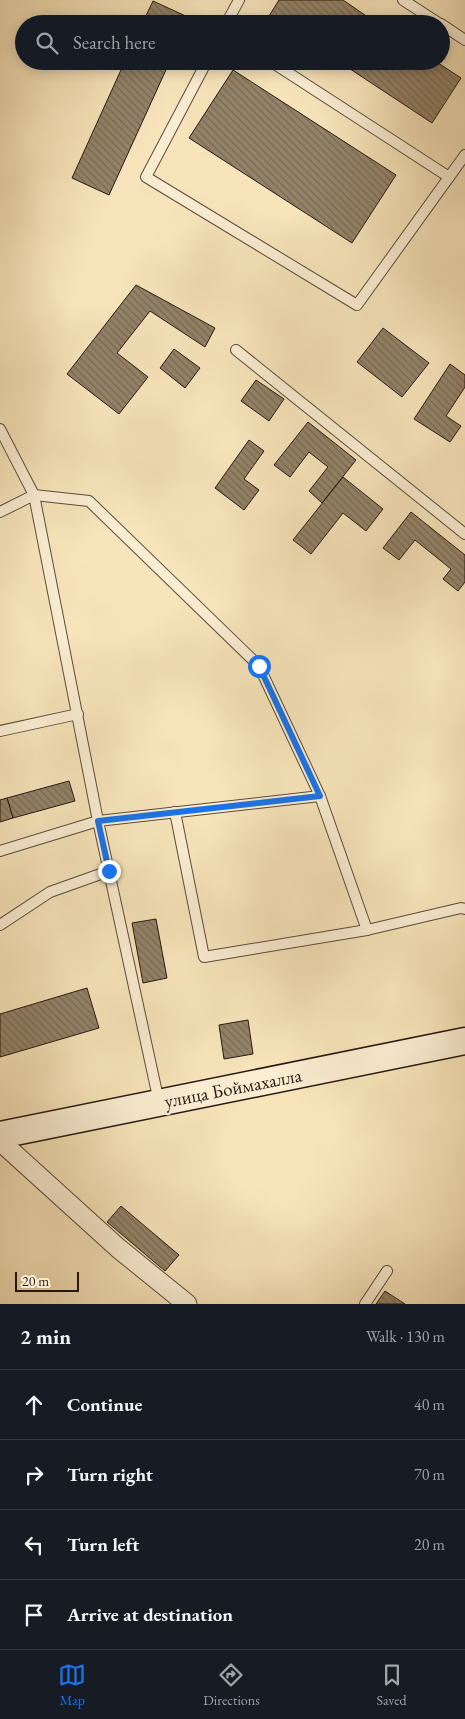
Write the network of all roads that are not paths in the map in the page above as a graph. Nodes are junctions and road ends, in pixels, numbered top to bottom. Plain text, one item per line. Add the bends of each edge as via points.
1 (238, 0) edge
2 (403, 0) edge
3 (230, 15) edge
4 (427, 15) edge
5 (450, 30) edge
6 (465, 40) edge
7 (201, 70) edge
8 (284, 70) edge
9 (465, 155) edge
10 (449, 177) junction
11 (236, 350) dead end
12 (0, 429) edge
13 (34, 495) junction
14 (0, 512) edge
15 (465, 534) edge
16 (78, 714) junction
17 (0, 731) edge
18 (320, 796) junction
19 (175, 812) junction
20 (98, 821) junction
21 (0, 851) edge
22 (109, 871) junction
23 (465, 909) edge
24 (0, 925) edge
25 (367, 930) junction
26 (465, 1041) edge
27 (159, 1103) junction
28 (0, 1135) edge
29 (0, 1141) edge
30 (387, 1271) dead end
31 (187, 1304) edge
32 (365, 1304) edge

1 - 3 lane
2 - 4 lane
5 - 6 lane
7 - 10 lane via 146,177 357,305
8 - 10 lane
9 - 10 lane
11 - 15 lane
12 - 13 lane
13 - 14 lane
13 - 16 lane
13 - 18 lane via 89,501 259,666
16 - 17 lane
16 - 20 lane
18 - 19 lane
18 - 25 lane
19 - 20 lane
19 - 25 lane via 204,958
20 - 21 lane
20 - 22 lane
22 - 24 lane via 50,892
22 - 27 lane
23 - 25 lane
26 - 27 main road, улица Боймахалла
27 - 28 main road, улица Боймахалла
29 - 31 street via 118,1248
30 - 32 lane

